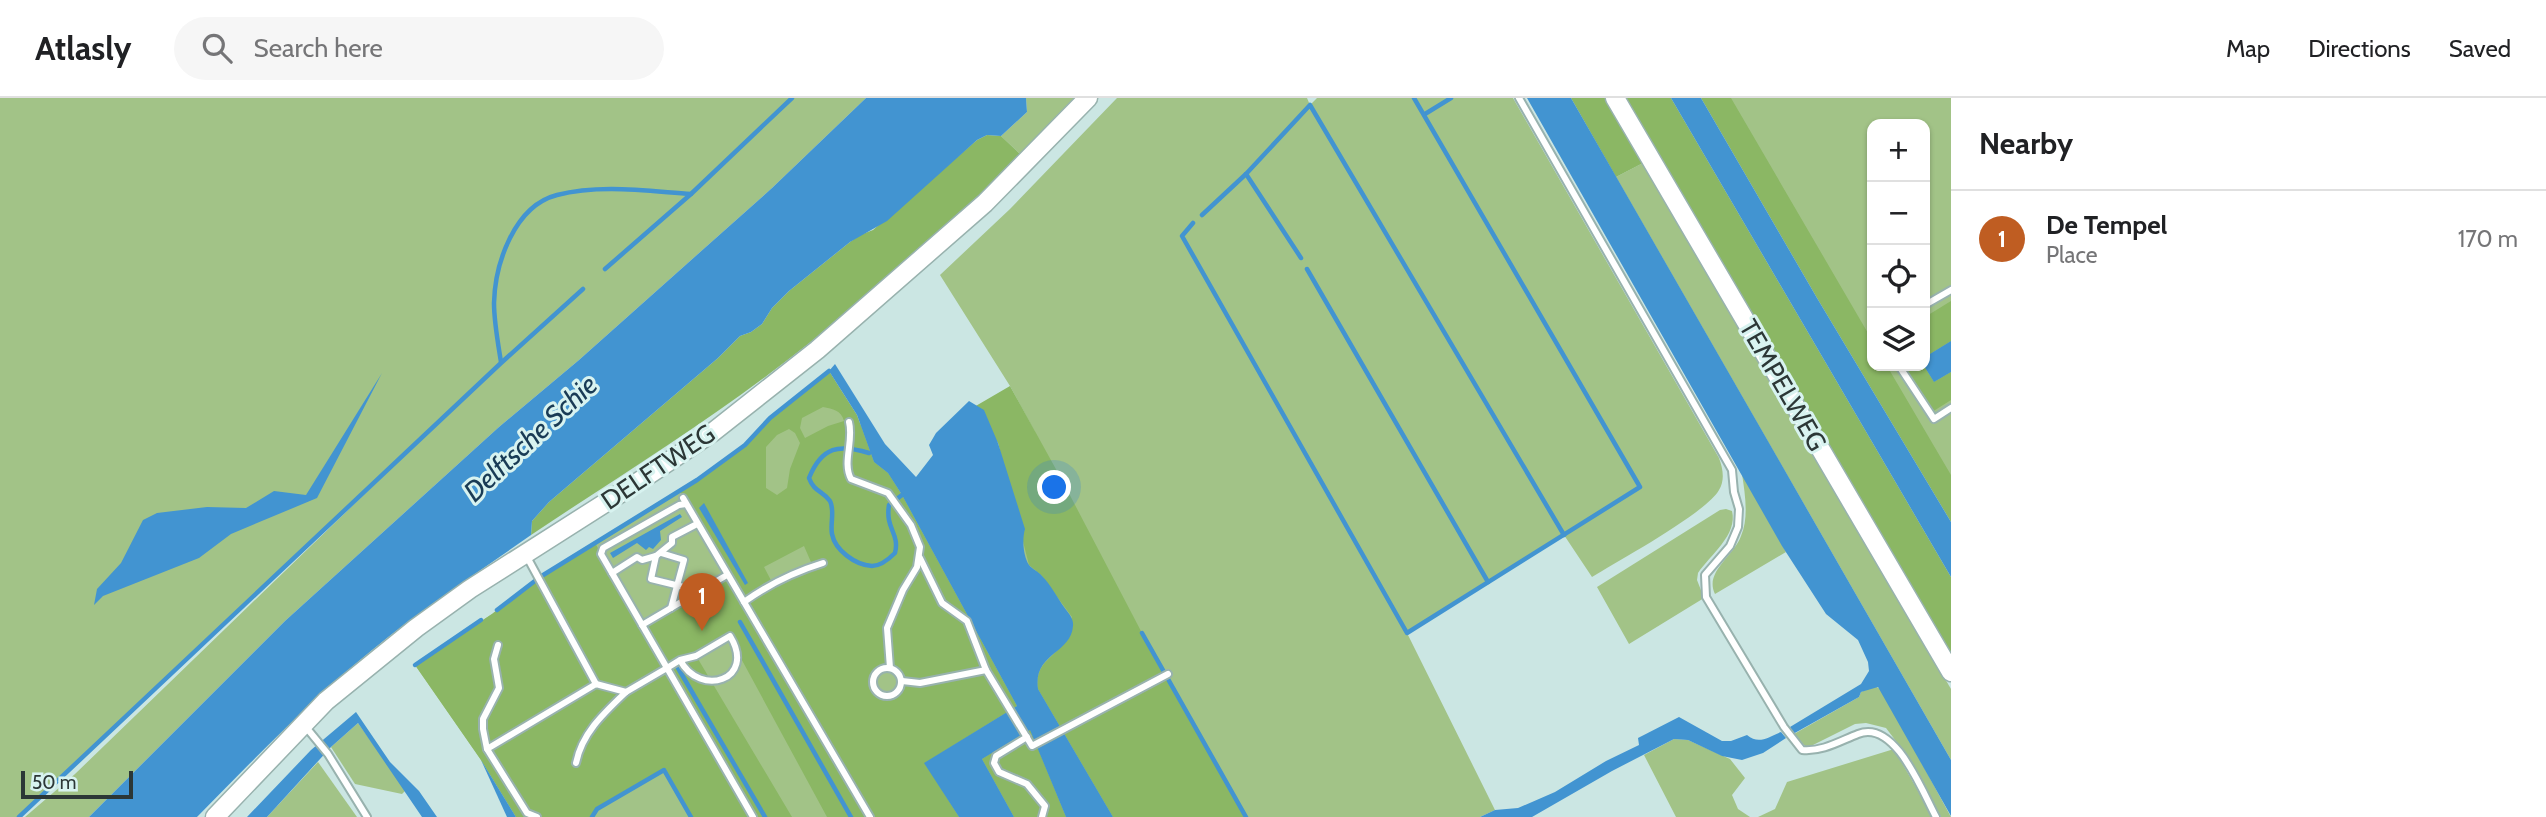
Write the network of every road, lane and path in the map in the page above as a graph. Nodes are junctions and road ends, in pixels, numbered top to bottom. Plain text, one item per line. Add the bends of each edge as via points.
1 (1088, 98) edge
2 (1519, 98) edge
3 (1615, 98) edge
4 (1951, 290) edge
5 (1930, 302) edge
6 (1902, 371) edge
7 (1951, 408) edge
8 (849, 422) dead end
9 (697, 524) junction
10 (526, 554) junction
11 (658, 555) junction
12 (920, 558) junction
13 (823, 563) dead end
14 (612, 573) junction
15 (727, 575) junction
16 (677, 586) junction
17 (700, 591) junction
18 (744, 602) junction
19 (671, 608) junction
20 (642, 625) junction
21 (498, 645) dead end
22 (680, 660) junction
23 (667, 668) junction
24 (890, 668) junction
25 (986, 670) junction
26 (1951, 671) edge
27 (1168, 674) dead end
28 (902, 681) junction
29 (596, 684) junction
30 (626, 692) junction
31 (309, 730) junction
32 (1026, 735) junction
33 (487, 748) junction
34 (576, 763) dead end
35 (215, 817) edge
36 (367, 817) edge
37 (537, 817) edge
38 (753, 817) edge
39 (870, 817) edge
40 (1042, 817) edge
41 (1936, 817) edge

1 - 10 street, DELFTWEG via 976,211 780,380 713,432
2 - 41 lane via 1732,470 1738,527 1730,546 1705,575 1706,597 1802,750 1814,751 1865,731 1882,733 1898,748
3 - 26 street, TEMPELWEG
4 - 5 lane
6 - 7 lane via 1934,419
8 - 12 lane via 847,466 851,479 888,494 898,505 920,547
9 - 11 lane via 672,537
9 - 14 lane via 684,501 603,548 601,554
9 - 15 lane
10 - 29 lane
10 - 31 street, DELFTWEG via 416,628 336,694
11 - 14 lane via 637,557
11 - 16 lane via 651,579
11 - 16 lane via 684,560
12 - 24 lane via 887,628
12 - 25 lane via 942,603 967,621
13 - 18 lane via 767,585
14 - 20 lane
15 - 17 lane
15 - 18 lane
16 - 17 lane
16 - 19 lane
17 - 19 lane
18 - 39 lane
19 - 20 lane
20 - 23 lane
21 - 33 lane via 494,659 499,688 483,719
22 - 22 lane via 730,636 739,655 734,670 715,680 691,675
22 - 23 lane
23 - 30 lane
23 - 38 lane
24 - 28 lane
24 - 28 lane via 875,676 875,691 889,697
25 - 28 lane via 920,683
25 - 32 lane
27 - 32 lane via 1034,747
29 - 30 lane
29 - 33 lane
30 - 34 lane via 586,735
31 - 35 street, DELFTWEG
31 - 36 lane
32 - 40 lane via 996,756 994,763 999,772 1027,784 1045,806
33 - 37 lane via 527,813

